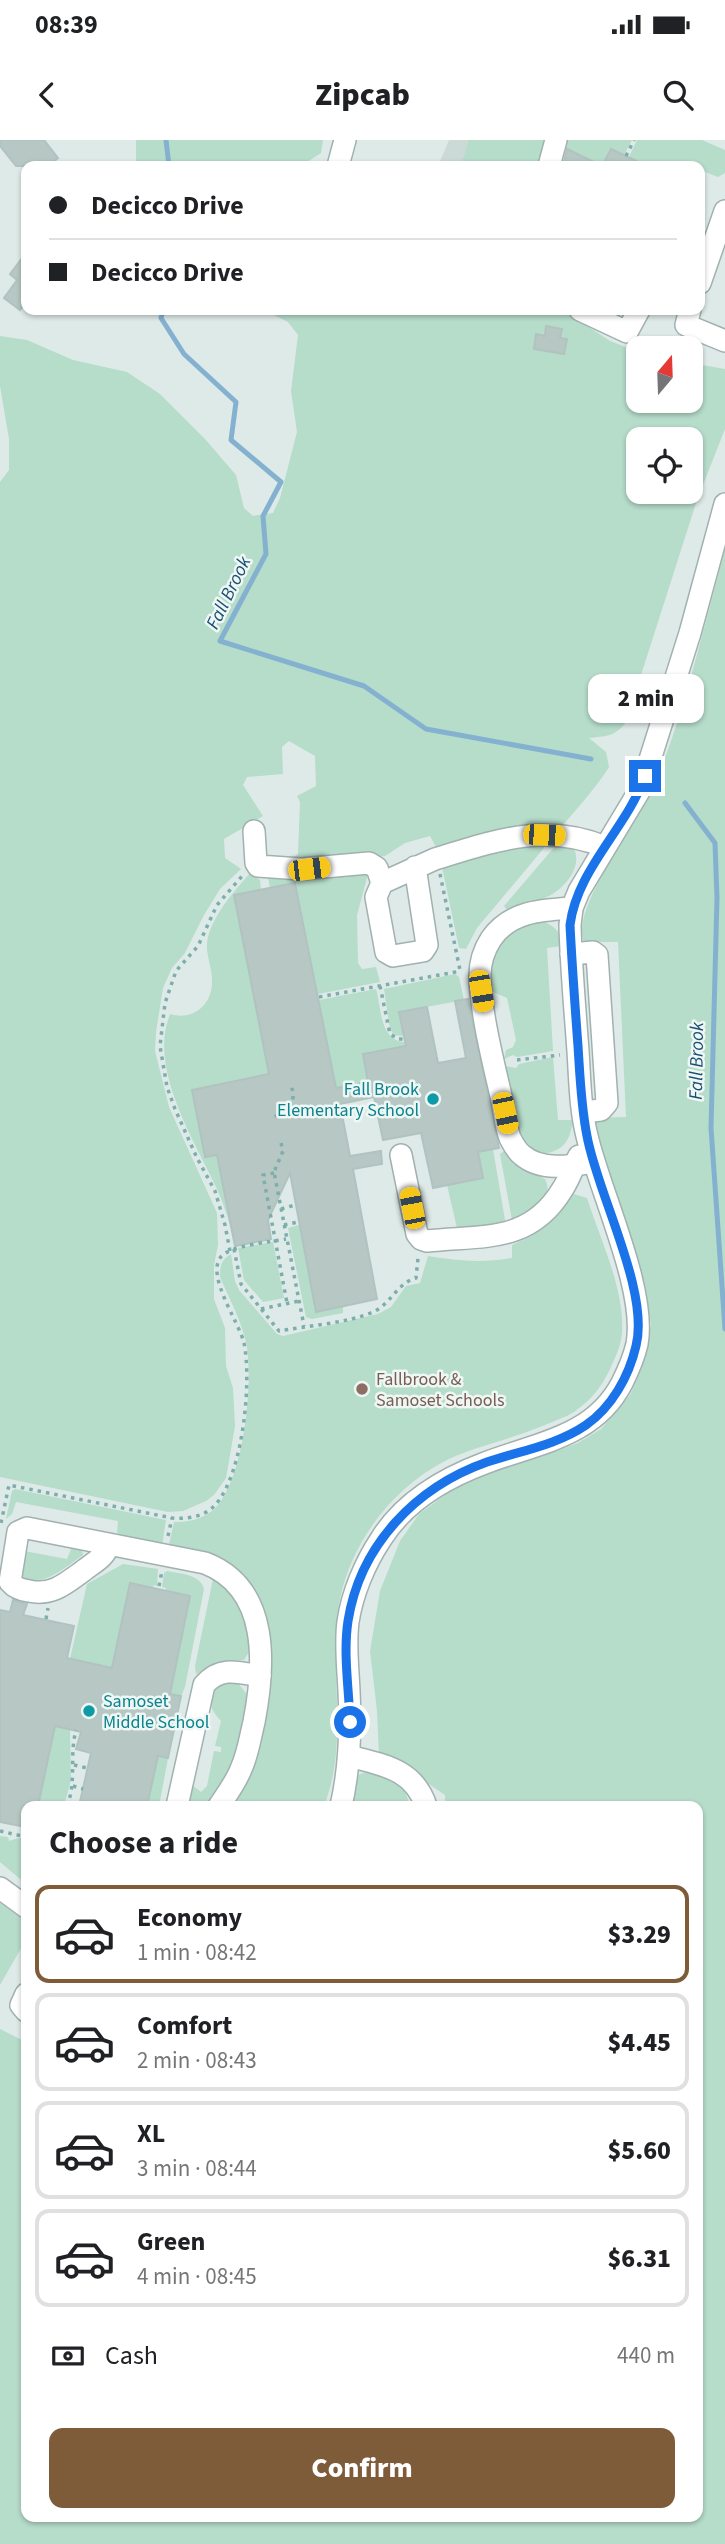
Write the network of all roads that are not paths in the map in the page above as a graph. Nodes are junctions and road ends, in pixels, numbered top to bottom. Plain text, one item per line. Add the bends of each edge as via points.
1 (345, 140) edge
2 (556, 140) edge
3 (339, 161) edge
4 (550, 161) edge
5 (725, 211) edge
6 (705, 264) edge
7 (591, 315) edge
8 (637, 315) edge
9 (689, 315) edge
10 (725, 341) edge
11 (725, 504) edge
12 (254, 831) dead end
13 (606, 847) junction
14 (425, 863) junction
15 (382, 883) junction
16 (572, 908) junction
17 (401, 1155) dead end
18 (584, 1163) junction
19 (109, 1544) junction
20 (260, 1676) junction
21 (349, 1756) junction
22 (178, 1801) edge
23 (222, 1801) edge
24 (342, 1801) edge
25 (424, 1801) edge
26 (0, 1888) edge
27 (21, 1903) edge

1 - 3 street
2 - 4 street
5 - 6 street
7 - 8 street via 627,332
9 - 10 street via 686,325
11 - 13 street via 640,788
12 - 15 street via 256,863 262,867 369,863 377,868
13 - 14 street via 579,836 533,835 498,840
13 - 16 street
14 - 15 street
14 - 15 street via 427,945 423,951 393,956 386,952 376,897
16 - 18 street via 571,954 587,1140
16 - 18 street via 527,913 508,922 486,948 480,976 493,1061 516,1149 545,1166
17 - 18 street via 417,1234 427,1241 519,1230 555,1201
18 - 21 street via 638,1311 637,1343 629,1369 615,1396 587,1424 450,1478 423,1495 382,1537 368,1562 348,1623
19 - 19 street via 22,1528 10,1582 26,1591 54,1591 102,1557
19 - 20 street via 205,1563 233,1579 255,1614 261,1644
20 - 22 street via 223,1671 204,1685
20 - 23 street via 246,1757
21 - 24 street
21 - 25 street via 404,1775 418,1787
26 - 27 street

